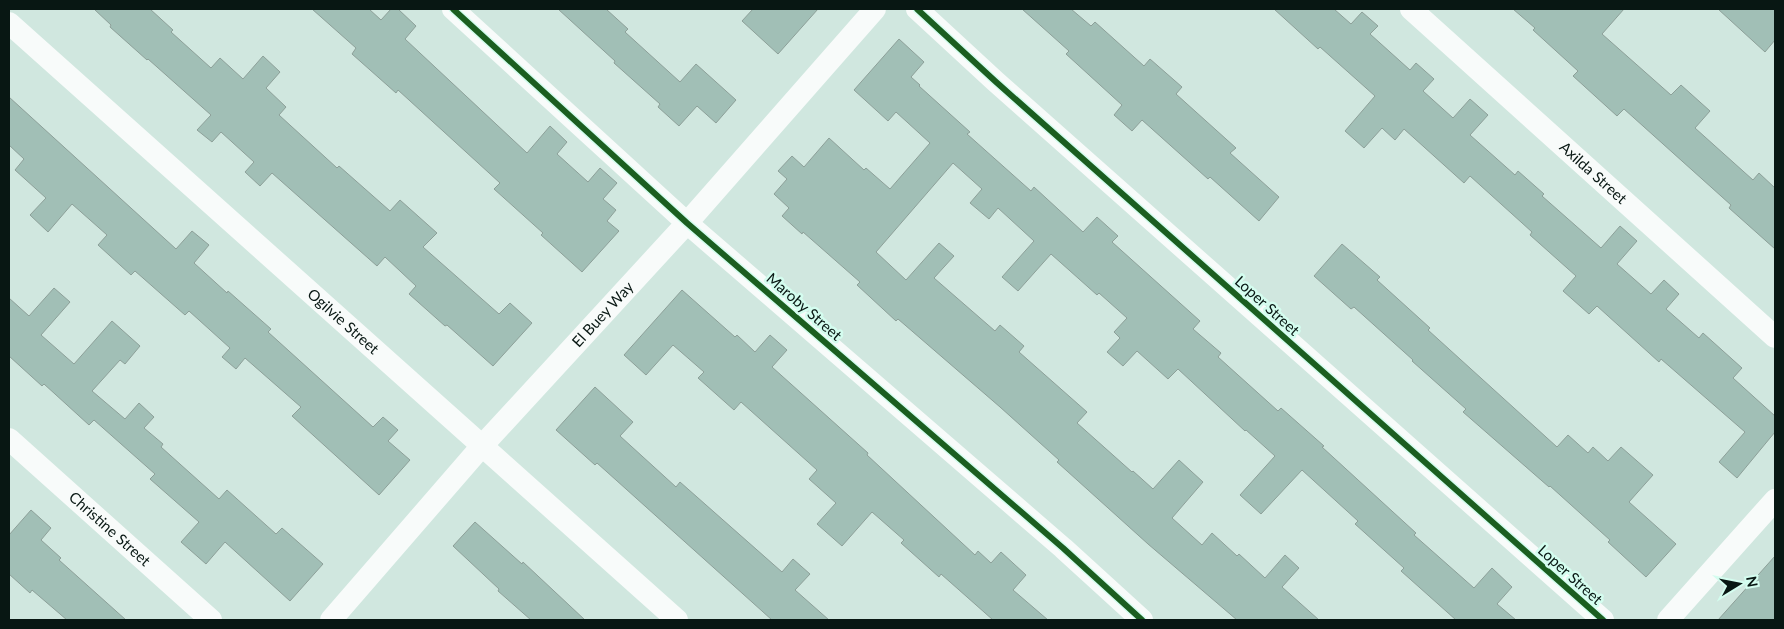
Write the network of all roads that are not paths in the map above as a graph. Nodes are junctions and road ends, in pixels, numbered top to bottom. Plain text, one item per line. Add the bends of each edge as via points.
1 (453, 9) edge
2 (875, 9) edge
3 (917, 9) edge
4 (1412, 9) edge
5 (9, 22) edge
6 (687, 223) junction
7 (1775, 337) edge
8 (9, 439) edge
9 (481, 447) junction
10 (1775, 500) edge
11 (211, 620) edge
12 (331, 620) edge
13 (676, 620) edge
14 (1142, 620) edge
15 (1603, 620) edge
16 (1668, 620) edge

1 - 6 street, Maroby Street
2 - 6 street, El Buey Way
3 - 15 street, Loper Street
4 - 7 street, Axilda Street
5 - 9 street, Ogilvie Street
6 - 9 street, El Buey Way
6 - 14 street, Maroby Street
8 - 11 street, Christine Street
9 - 12 street, El Buey Way
9 - 13 street, Ogilvie Street
10 - 16 street

